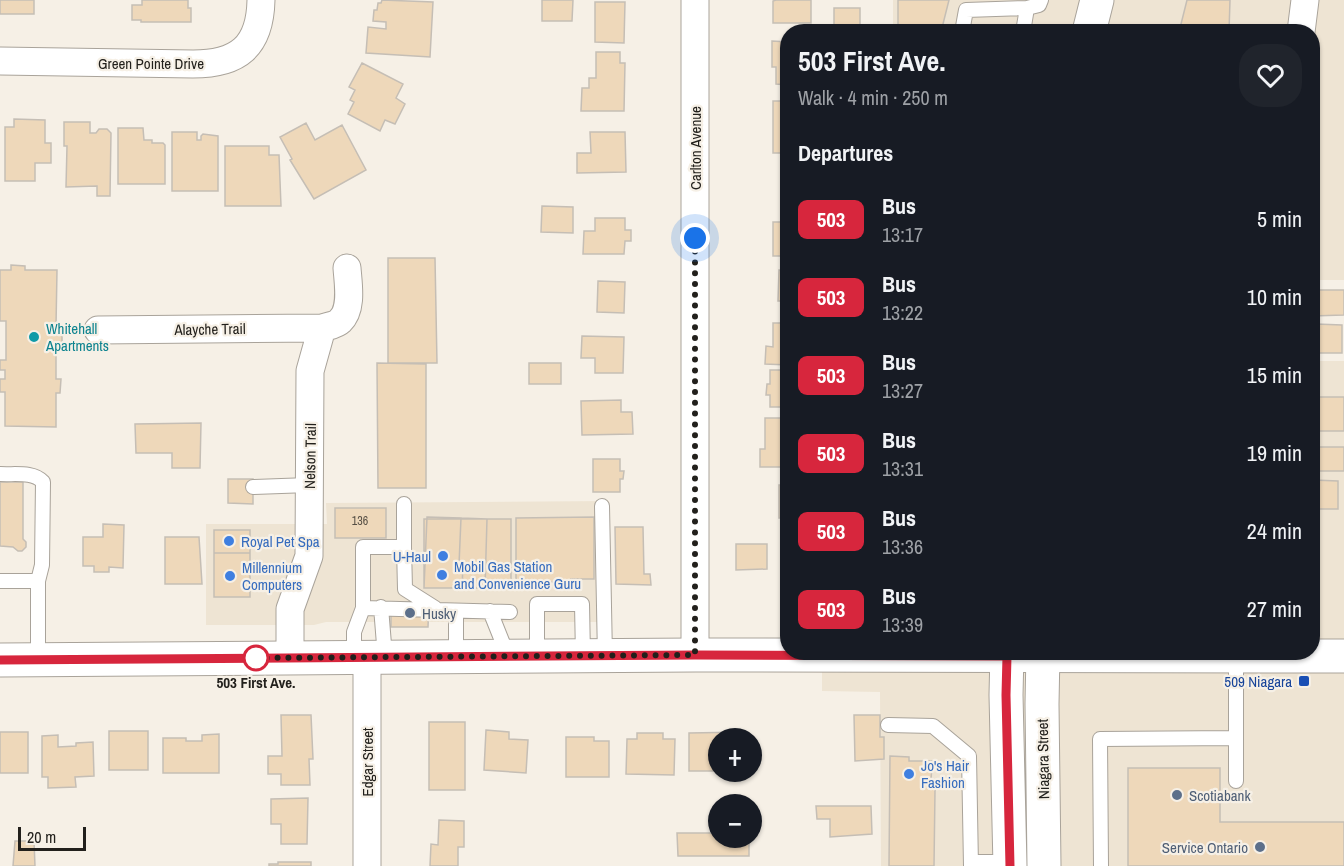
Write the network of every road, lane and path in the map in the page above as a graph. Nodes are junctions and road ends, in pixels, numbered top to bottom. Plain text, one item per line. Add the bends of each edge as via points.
1 (261, 0) edge
2 (695, 0) edge
3 (1041, 0) edge
4 (1097, 0) edge
5 (1305, 0) edge
6 (1027, 8) junction
7 (963, 24) edge
8 (1024, 24) edge
9 (1091, 24) edge
10 (1302, 24) edge
11 (0, 61) edge
12 (347, 268) dead end
13 (322, 328) junction
14 (98, 330) dead end
15 (0, 467) edge
16 (0, 474) edge
17 (38, 477) junction
18 (309, 485) junction
19 (253, 487) dead end
20 (404, 504) dead end
21 (602, 506) dead end
22 (404, 546) junction
23 (0, 581) edge
24 (38, 581) junction
25 (363, 608) junction
26 (381, 608) junction
27 (437, 609) junction
28 (456, 611) junction
29 (490, 611) junction
30 (510, 612) dead end
31 (695, 655) junction
32 (780, 655) edge
33 (594, 656) junction
34 (1320, 656) edge
35 (1344, 656) edge
36 (456, 657) junction
37 (523, 657) junction
38 (290, 658) junction
39 (369, 658) junction
40 (0, 660) edge
41 (38, 660) junction
42 (1007, 660) edge
43 (1043, 660) edge
44 (1246, 660) edge
45 (888, 725) dead end
46 (1236, 738) junction
47 (1236, 781) dead end
48 (971, 864) edge
49 (1010, 864) edge
50 (367, 866) edge
51 (1044, 866) edge
52 (1101, 866) edge

1 - 11 street, Green Pointe Drive via 258,29 253,38 239,53 220,62
2 - 31 street, Carlton Avenue
3 - 6 lane
4 - 9 street
5 - 10 street
6 - 7 lane via 966,10
6 - 8 lane
12 - 13 street via 349,300 344,316
13 - 14 street, Alayche Trail
13 - 18 street, Nelson Trail via 310,371
15 - 17 lane via 32,467
16 - 17 lane
17 - 24 lane via 43,482 42,565
18 - 19 lane
18 - 38 street, Nelson Trail via 309,556 290,609
20 - 22 lane
21 - 33 lane
22 - 25 lane via 363,547
22 - 27 lane via 405,589
23 - 24 lane
24 - 41 lane
25 - 26 lane
25 - 39 lane via 354,632
26 - 27 lane
26 - 39 lane
27 - 28 lane
28 - 29 lane
28 - 36 lane
29 - 30 lane
29 - 37 lane
31 - 32 street
31 - 33 street
33 - 37 street
33 - 37 lane via 582,604 537,604
34 - 35 street
36 - 37 street
36 - 39 street
38 - 39 street
38 - 41 street
39 - 50 street, Edgar Street
40 - 41 street
42 - 49 street
43 - 51 street, Niagara Street
44 - 46 lane
45 - 48 lane via 933,726 969,756
46 - 47 lane
46 - 52 lane via 1100,739
48 - 49 lane

